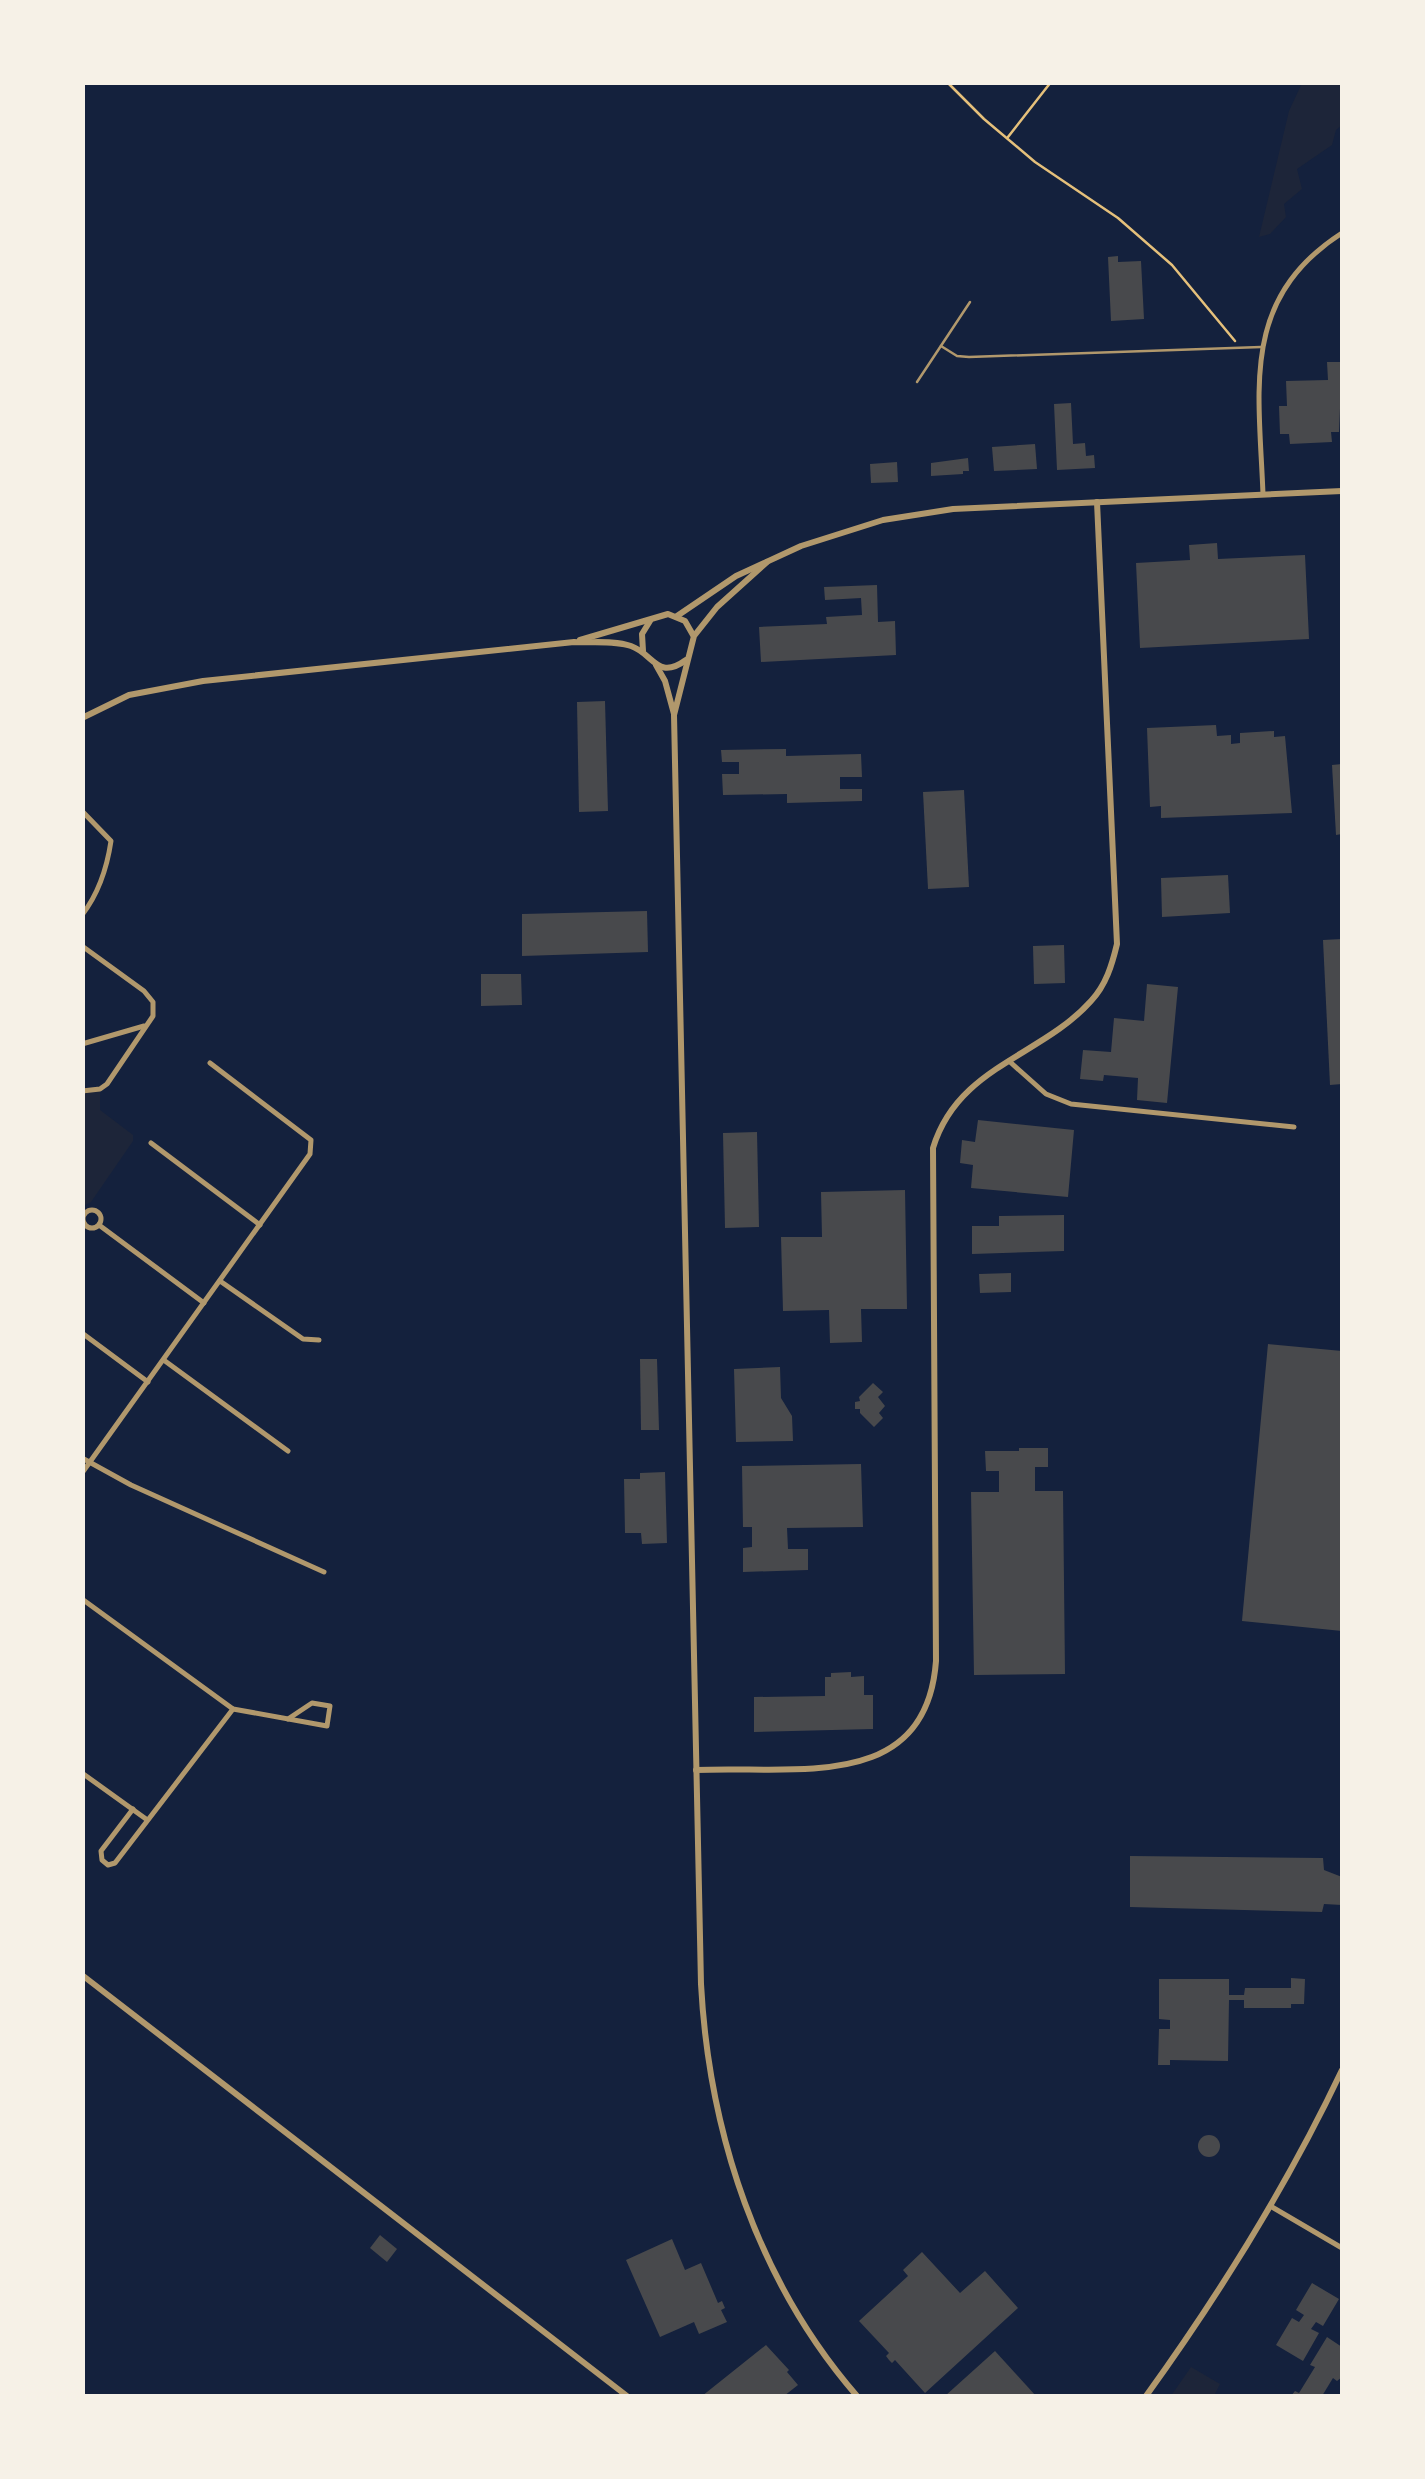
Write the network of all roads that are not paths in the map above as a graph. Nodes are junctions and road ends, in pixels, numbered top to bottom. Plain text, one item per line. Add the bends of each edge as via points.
1 (1342, 232) edge
2 (970, 302) dead end
3 (940, 346) junction
4 (1262, 347) junction
5 (917, 382) dead end
6 (1342, 490) edge
7 (1263, 494) junction
8 (1097, 502) junction
9 (767, 562) junction
10 (677, 616) junction
11 (652, 619) junction
12 (694, 636) junction
13 (574, 642) junction
14 (643, 652) junction
15 (690, 655) junction
16 (656, 665) junction
17 (674, 715) junction
18 (82, 718) edge
19 (82, 810) edge
20 (82, 916) edge
21 (82, 946) edge
22 (147, 1025) junction
23 (82, 1044) edge
24 (1009, 1061) junction
25 (210, 1063) dead end
26 (82, 1091) edge
27 (1294, 1127) dead end
28 (151, 1143) dead end
29 (83, 1215) edge
30 (99, 1225) junction
31 (260, 1225) junction
32 (220, 1281) junction
33 (204, 1303) junction
34 (82, 1334) edge
35 (319, 1340) dead end
36 (164, 1360) junction
37 (148, 1382) junction
38 (288, 1450) dead end
39 (82, 1458) edge
40 (90, 1462) junction
41 (82, 1473) edge
42 (324, 1572) dead end
43 (82, 1599) edge
44 (233, 1709) junction
45 (288, 1719) junction
46 (696, 1770) junction
47 (82, 1773) edge
48 (133, 1809) junction
49 (146, 1819) junction
50 (82, 1974) edge
51 (1342, 2070) edge
52 (1272, 2207) junction
53 (1342, 2248) edge
54 (627, 2396) edge
55 (857, 2396) edge
56 (1146, 2396) edge

1 - 4 street via 1282,290
2 - 3 lane
3 - 4 lane via 969,357
3 - 5 lane
4 - 7 street
6 - 7 street
7 - 8 street
8 - 9 street via 902,516 821,537
8 - 24 street via 1116,944 1092,1000
9 - 10 street
9 - 12 street
10 - 11 street
10 - 12 street
11 - 13 street
11 - 14 street via 642,634
12 - 15 street
13 - 14 street
13 - 18 street via 203,681 130,695
14 - 16 street
15 - 16 street via 675,667
15 - 17 street
16 - 17 street
17 - 46 street
19 - 20 street via 111,841 95,898
21 - 22 street via 154,1002
22 - 23 street
22 - 26 street via 106,1084
24 - 27 street via 1046,1094 1071,1104
24 - 46 street via 955,1102 931,1162 936,1661 925,1712 903,1741 854,1764
25 - 31 street via 311,1140 310,1154
28 - 31 street
29 - 30 street via 86,1226
29 - 30 street via 98,1212
30 - 33 street
31 - 32 street
32 - 33 street
32 - 35 street via 303,1339
33 - 36 street
34 - 37 street
36 - 37 street
36 - 38 street
37 - 40 street
39 - 40 street
40 - 41 street
40 - 42 street
43 - 44 street
44 - 45 street
44 - 49 street
45 - 45 street via 326,1726 330,1706 312,1704
46 - 55 street via 702,2006 722,2132 772,2266 814,2340
47 - 48 street
48 - 49 street
48 - 49 street via 101,1851 102,1860 115,1862
50 - 54 street
51 - 52 street
52 - 53 street
52 - 56 street

